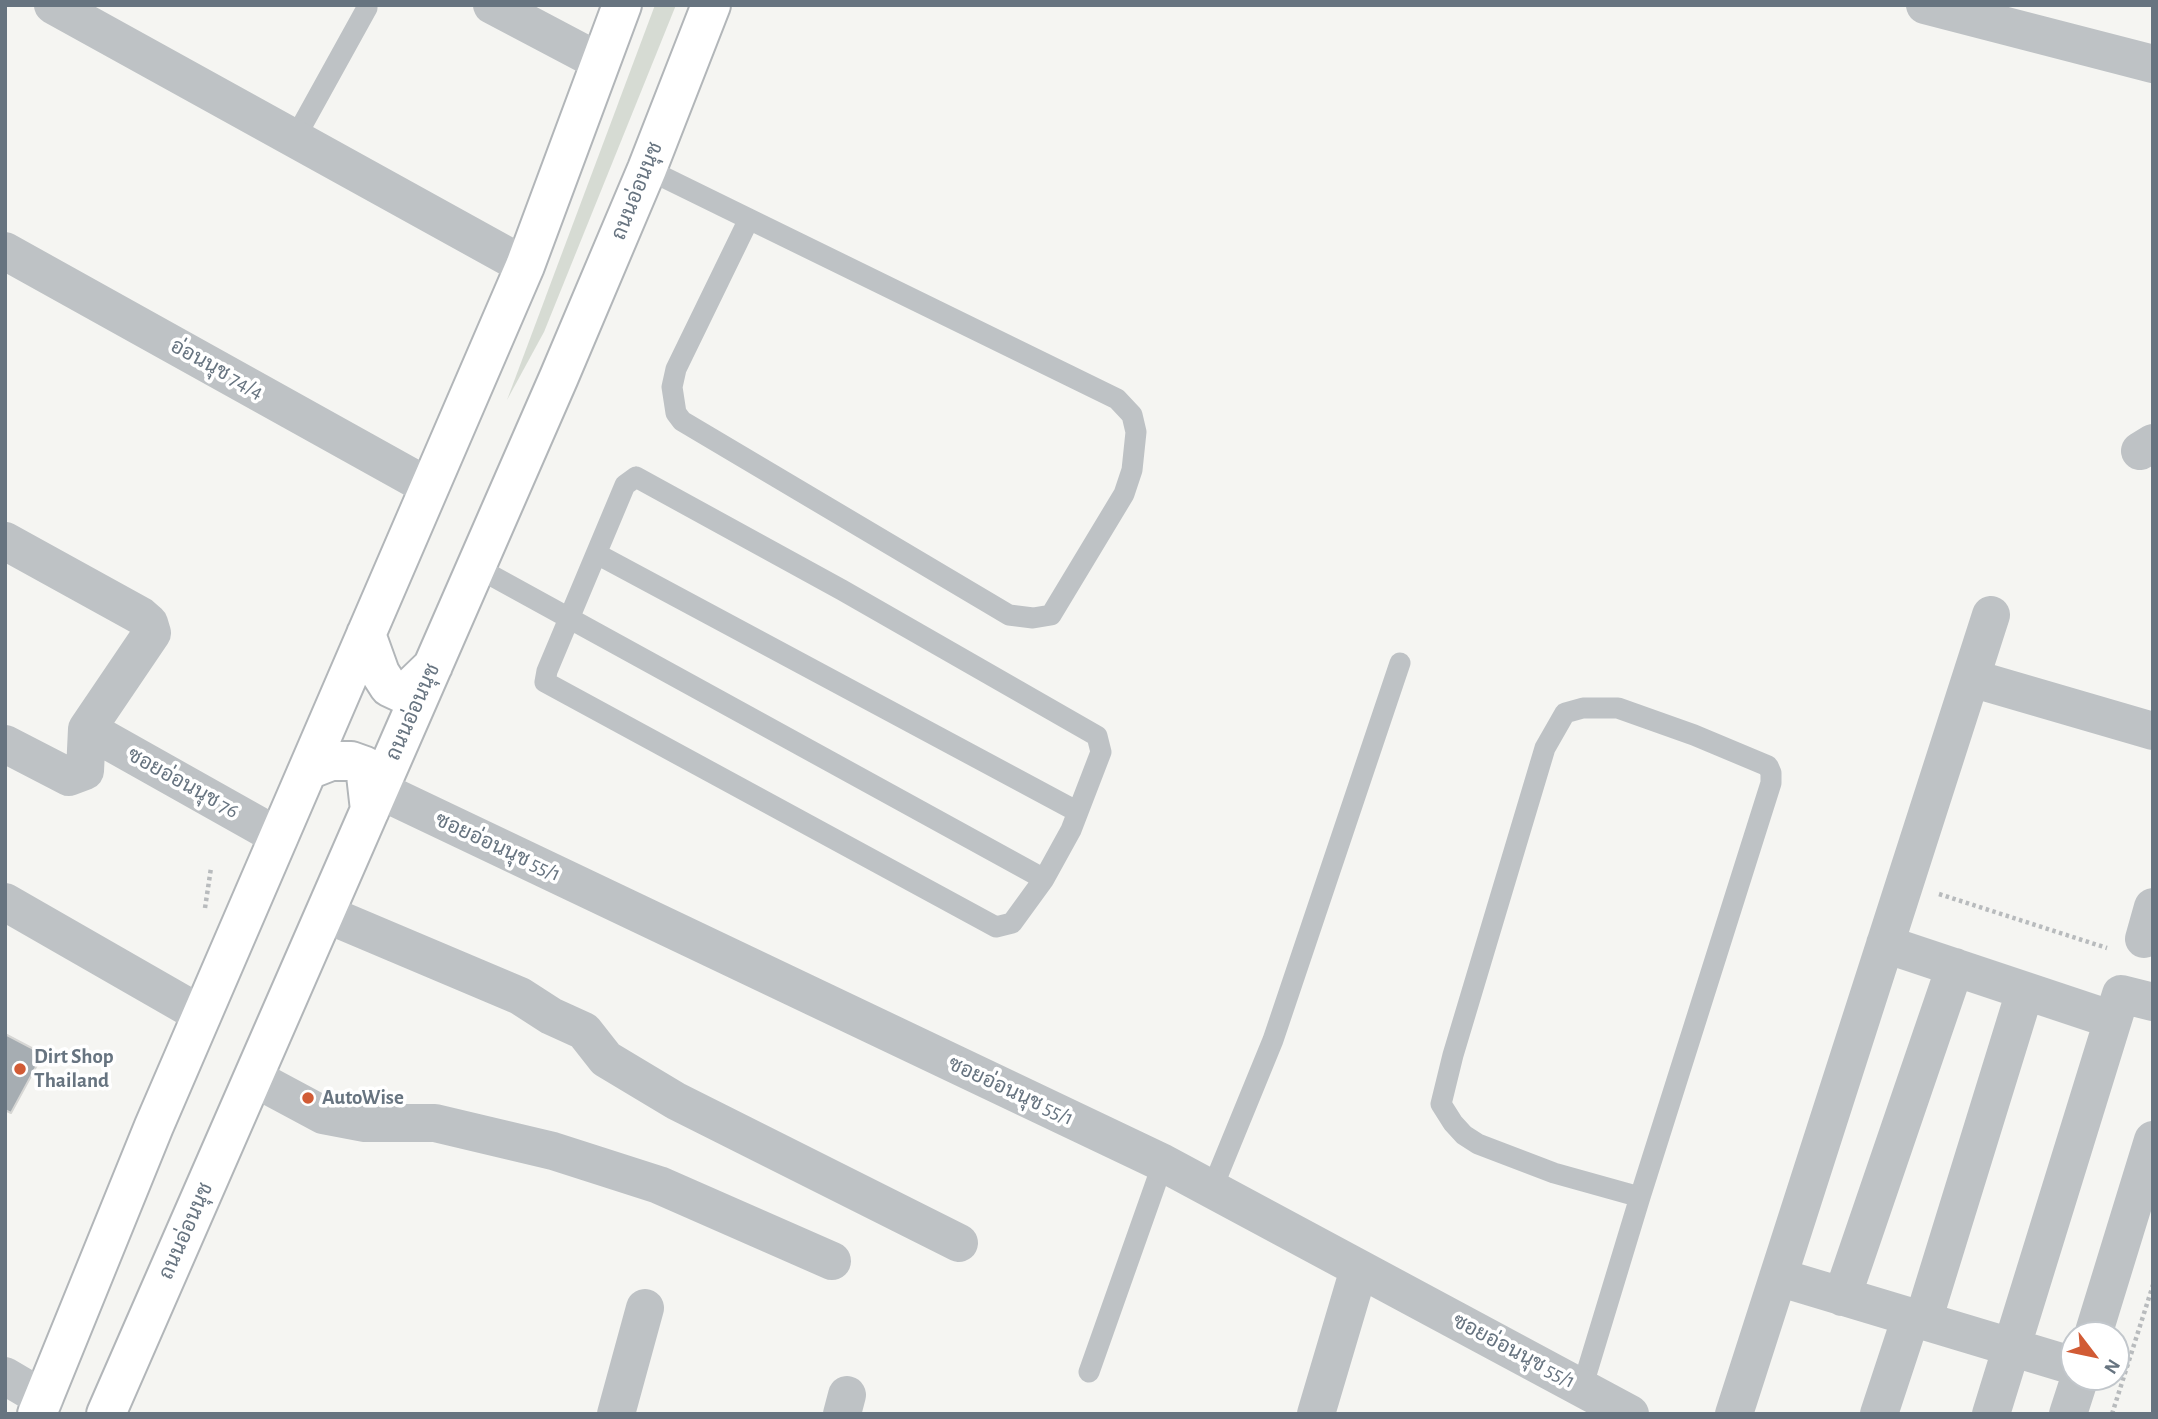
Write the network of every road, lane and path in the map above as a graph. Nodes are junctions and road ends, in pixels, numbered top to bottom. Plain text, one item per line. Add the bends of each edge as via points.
1 (53, 5) edge
2 (492, 5) edge
3 (622, 5) edge
4 (711, 5) edge
5 (1925, 5) edge
6 (367, 8) dead end
7 (600, 62) junction
8 (2153, 64) edge
9 (294, 140) junction
10 (647, 169) junction
11 (749, 219) junction
12 (5, 251) edge
13 (525, 266) junction
14 (429, 487) junction
15 (5, 541) edge
16 (597, 555) junction
17 (476, 567) junction
18 (1991, 615) dead end
19 (570, 620) junction
20 (366, 634) junction
21 (1400, 663) dead end
22 (434, 664) junction
23 (1971, 678) junction
24 (87, 729) junction
25 (2153, 731) edge
26 (5, 744) edge
27 (308, 770) junction
28 (375, 800) junction
29 (1078, 812) junction
30 (279, 837) junction
31 (211, 868) dead end
32 (1044, 879) junction
33 (1905, 883) junction
34 (5, 902) edge
35 (326, 914) junction
36 (204, 917) dead end
37 (2137, 932) edge
38 (1885, 944) junction
39 (1955, 967) junction
40 (2025, 990) junction
41 (2153, 1002) edge
42 (202, 1014) junction
43 (2113, 1020) junction
44 (254, 1078) junction
45 (2153, 1140) edge
46 (1163, 1163) junction
47 (1212, 1189) junction
48 (1640, 1196) junction
49 (959, 1243) dead end
50 (832, 1261) dead end
51 (1359, 1269) junction
52 (1778, 1277) junction
53 (2153, 1285) edge
54 (1842, 1297) junction
55 (645, 1308) dead end
56 (1917, 1319) junction
57 (2097, 1321) edge
58 (2013, 1348) junction
59 (2060, 1362) edge
60 (1089, 1372) dead end
61 (5, 1376) edge
62 (1582, 1388) junction
63 (2075, 1391) edge
64 (40, 1406) edge
65 (106, 1414) edge
66 (616, 1414) edge
67 (1316, 1414) edge
68 (1630, 1414) edge
69 (1734, 1414) edge
70 (1879, 1414) edge
71 (1991, 1414) edge
72 (2068, 1414) edge
73 (2112, 1414) edge

1 - 9 street
2 - 7 street
3 - 7 main road
4 - 10 main road, ถนนอ่อนนุช
5 - 8 street
6 - 9 lane
7 - 13 main road
9 - 13 street
10 - 11 lane
10 - 17 main road, ถนนอ่อนนุช
11 - 11 lane via 1117,399 1132,415 1136,432 1124,494 1051,615 1009,615 682,421 672,387 676,369
12 - 14 street, อ่อนนุช 74/4
13 - 14 main road
14 - 20 main road
15 - 24 street via 141,616 151,628 152,633
16 - 19 lane
16 - 29 lane
16 - 29 lane via 625,485 636,477 1097,736 1101,752
17 - 19 lane
17 - 22 main road, ถนนอ่อนนุช
18 - 23 street
19 - 32 lane
19 - 32 lane via 544,680 580,701 996,927 1012,923
20 - 22 main road via 380,673 389,687 404,694
20 - 27 main road
21 - 47 lane via 1273,1040
22 - 28 main road, ถนนอ่อนนุช
23 - 25 street
23 - 33 street
24 - 26 street via 85,771 75,776 64,775
24 - 30 street, ซอยอ่อนนุช 76
27 - 28 main road via 331,761 365,766
27 - 30 main road
28 - 35 main road, ถนนอ่อนนุช
28 - 46 street, ซอยอ่อนนุช 55/1
29 - 32 lane
30 - 42 main road
31 - 36 path
33 - 37 path
33 - 38 street
34 - 42 street
35 - 44 main road, ถนนอ่อนนุช
35 - 49 street via 520,996 584,1031 607,1059 676,1101
38 - 39 street
38 - 52 street
39 - 40 street
39 - 54 street
40 - 43 street
40 - 56 street
41 - 43 street via 2121,994
42 - 64 main road
43 - 58 street
44 - 50 street via 323,1115 365,1123 435,1122 553,1151 659,1185
44 - 65 main road, ถนนอ่อนนุช
45 - 57 street
46 - 47 street, ซอยอ่อนนุช 55/1
46 - 60 lane
47 - 51 street, ซอยอ่อนนุช 55/1
48 - 48 lane via 1771,774 1768,766 1618,708 1583,708 1565,713 1545,748 1441,1104 1453,1124 1478,1144 1554,1173
48 - 62 lane
51 - 62 street, ซอยอ่อนนุช 55/1
51 - 67 street
52 - 54 street
52 - 69 street
53 - 73 path
54 - 56 street
55 - 66 street
56 - 58 street
56 - 70 street
58 - 59 street
58 - 71 street
61 - 64 street
62 - 68 street, ซอยอ่อนนุช 55/1
63 - 72 street

